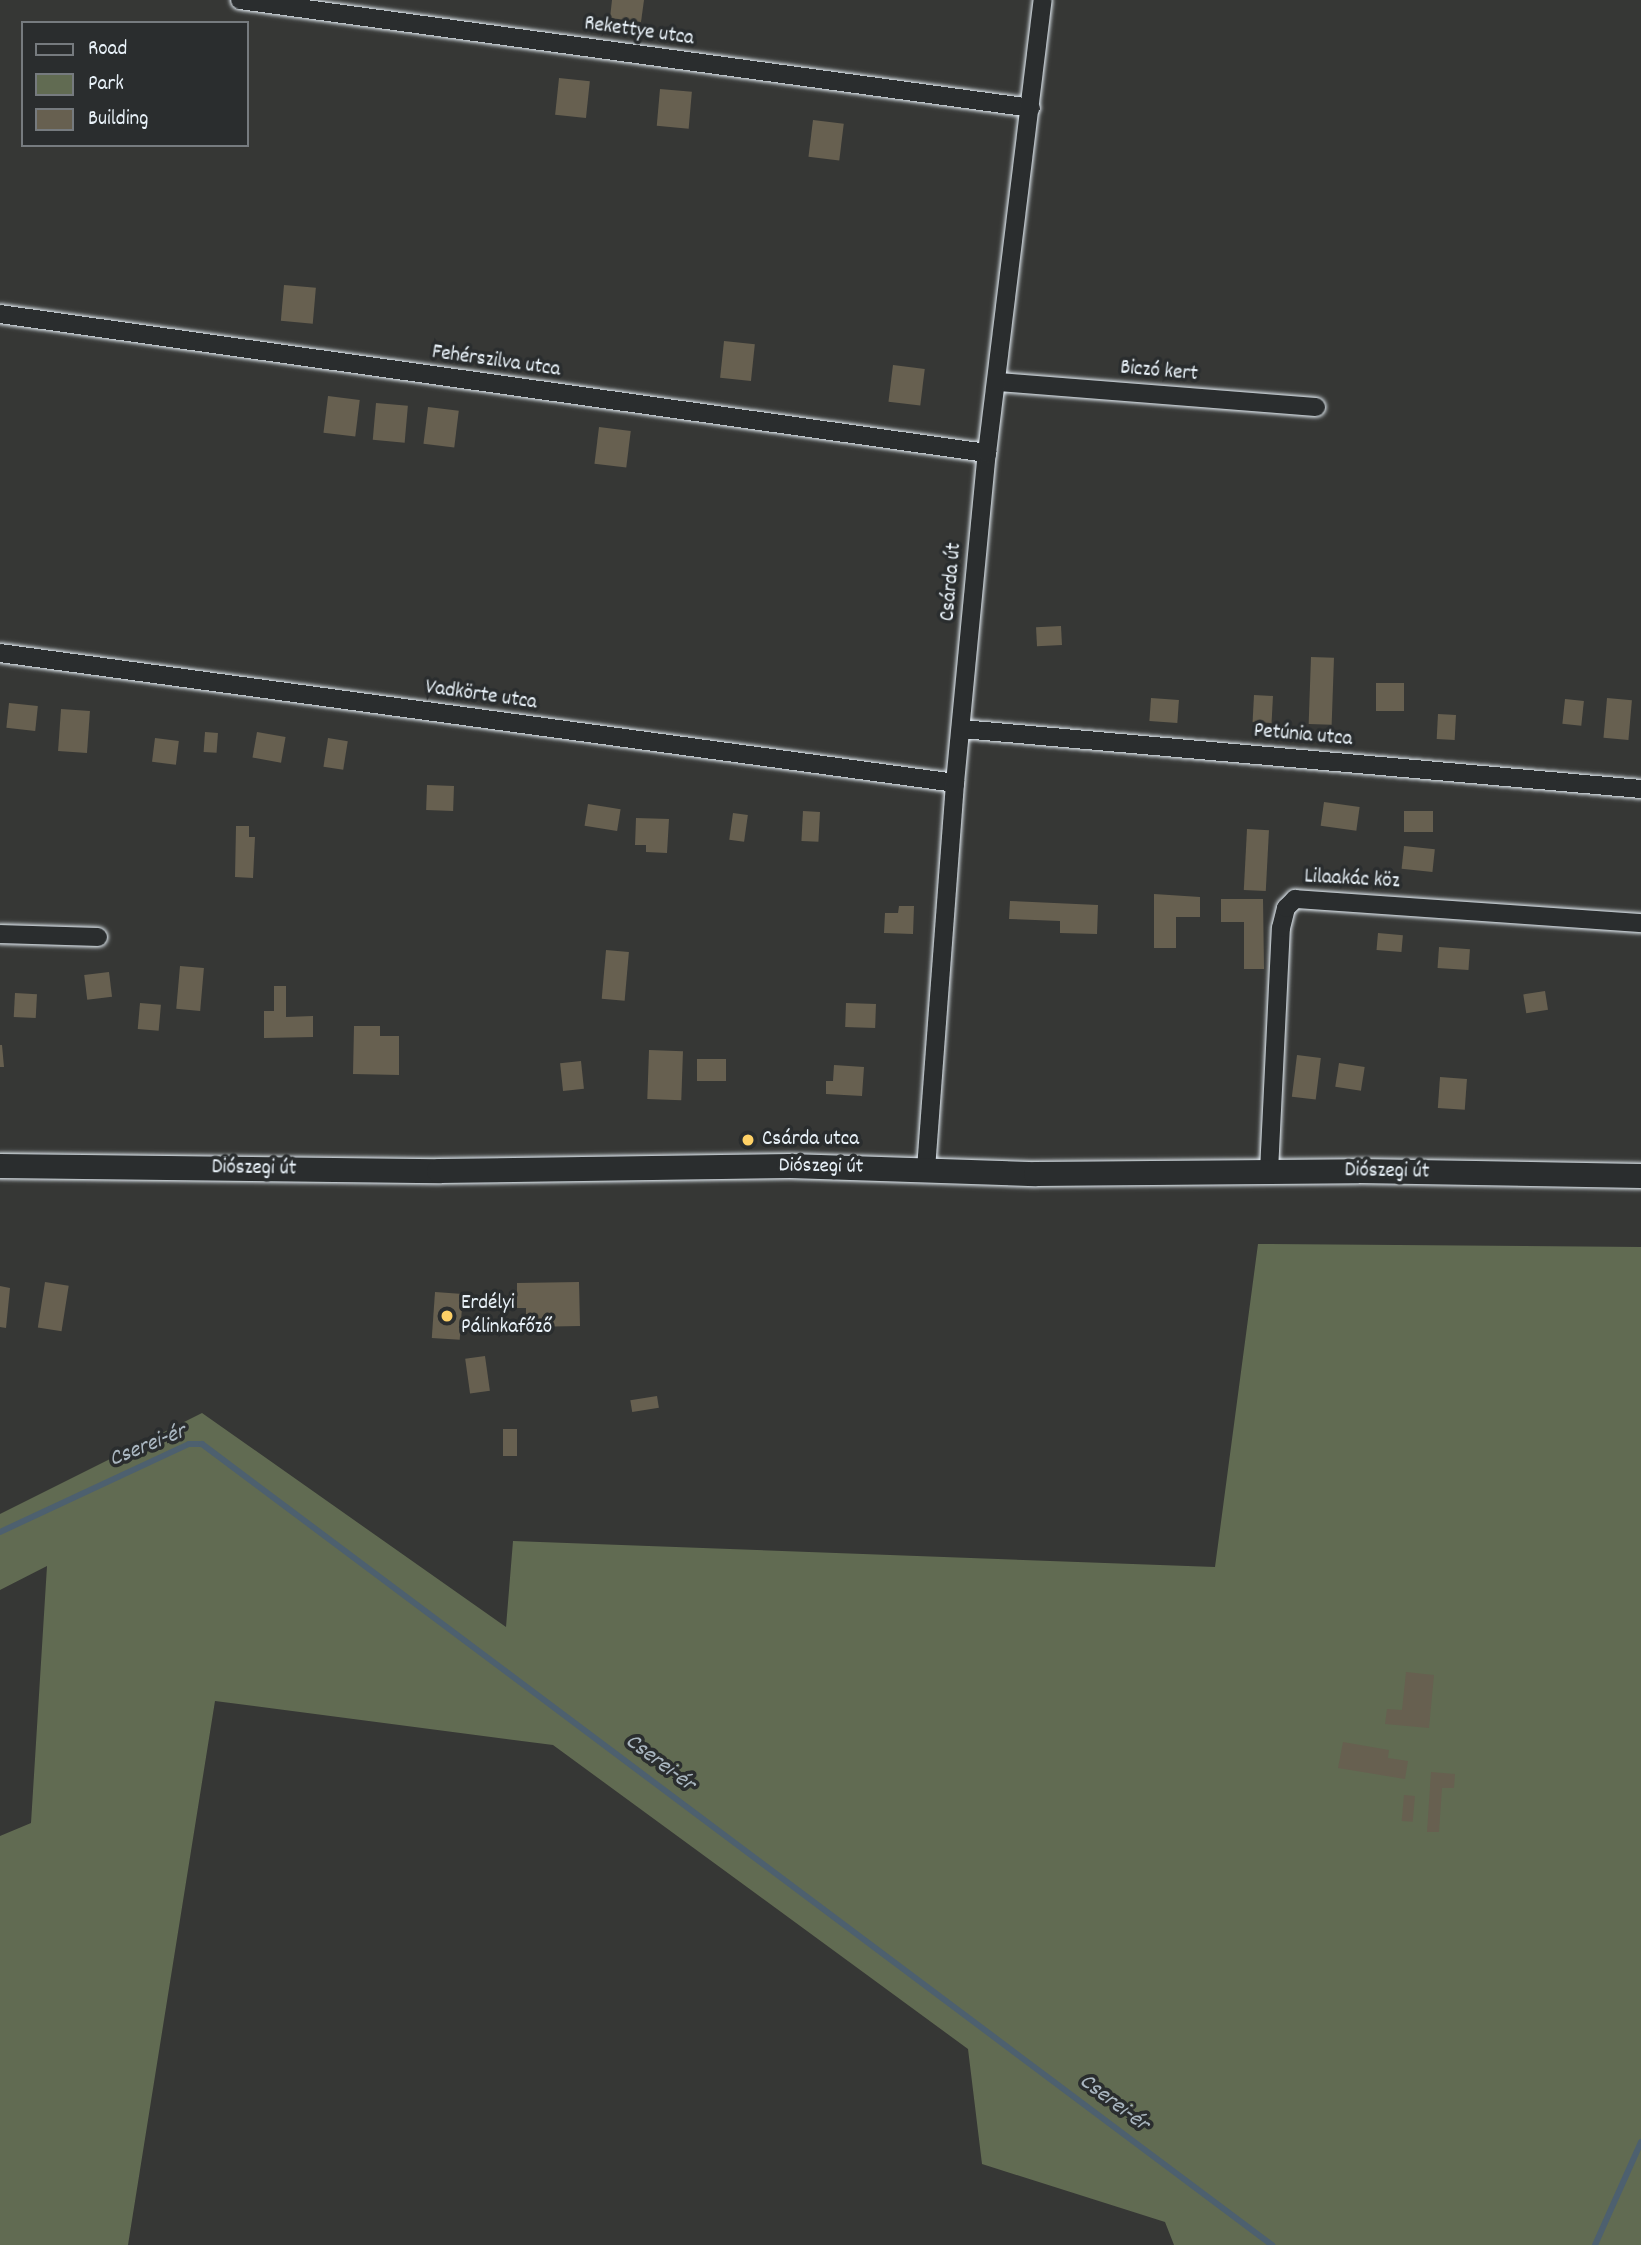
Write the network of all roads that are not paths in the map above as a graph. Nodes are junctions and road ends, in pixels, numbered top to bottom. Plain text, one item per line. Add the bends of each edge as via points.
1 (240, 0) edge
2 (1043, 0) edge
3 (1031, 108) junction
4 (0, 314) edge
5 (998, 382) junction
6 (1316, 407) dead end
7 (987, 453) junction
8 (0, 653) edge
9 (962, 729) junction
10 (955, 783) junction
11 (1641, 789) edge
12 (1641, 923) edge
13 (0, 934) edge
14 (98, 937) dead end
15 (0, 1166) edge
16 (926, 1169) junction
17 (1269, 1171) junction
18 (1641, 1176) edge

1 - 3 street, Rekettye utca
2 - 3 street, Csárda út
3 - 5 street, Csárda út
4 - 7 street, Fehérszilva utca
5 - 6 street, Biczó kert
5 - 7 street, Csárda út
7 - 9 street, Csárda út
8 - 10 street, Vadkörte utca
9 - 10 street, Csárda út
9 - 11 street, Petúnia utca
10 - 16 street, Csárda út
12 - 17 street, Lilaakác köz via 1295,898 1286,908 1281,928
13 - 14 street
15 - 16 main road, Diószegi út via 439,1171 790,1166
16 - 17 main road, Diószegi út via 1036,1174
17 - 18 main road, Diószegi út

